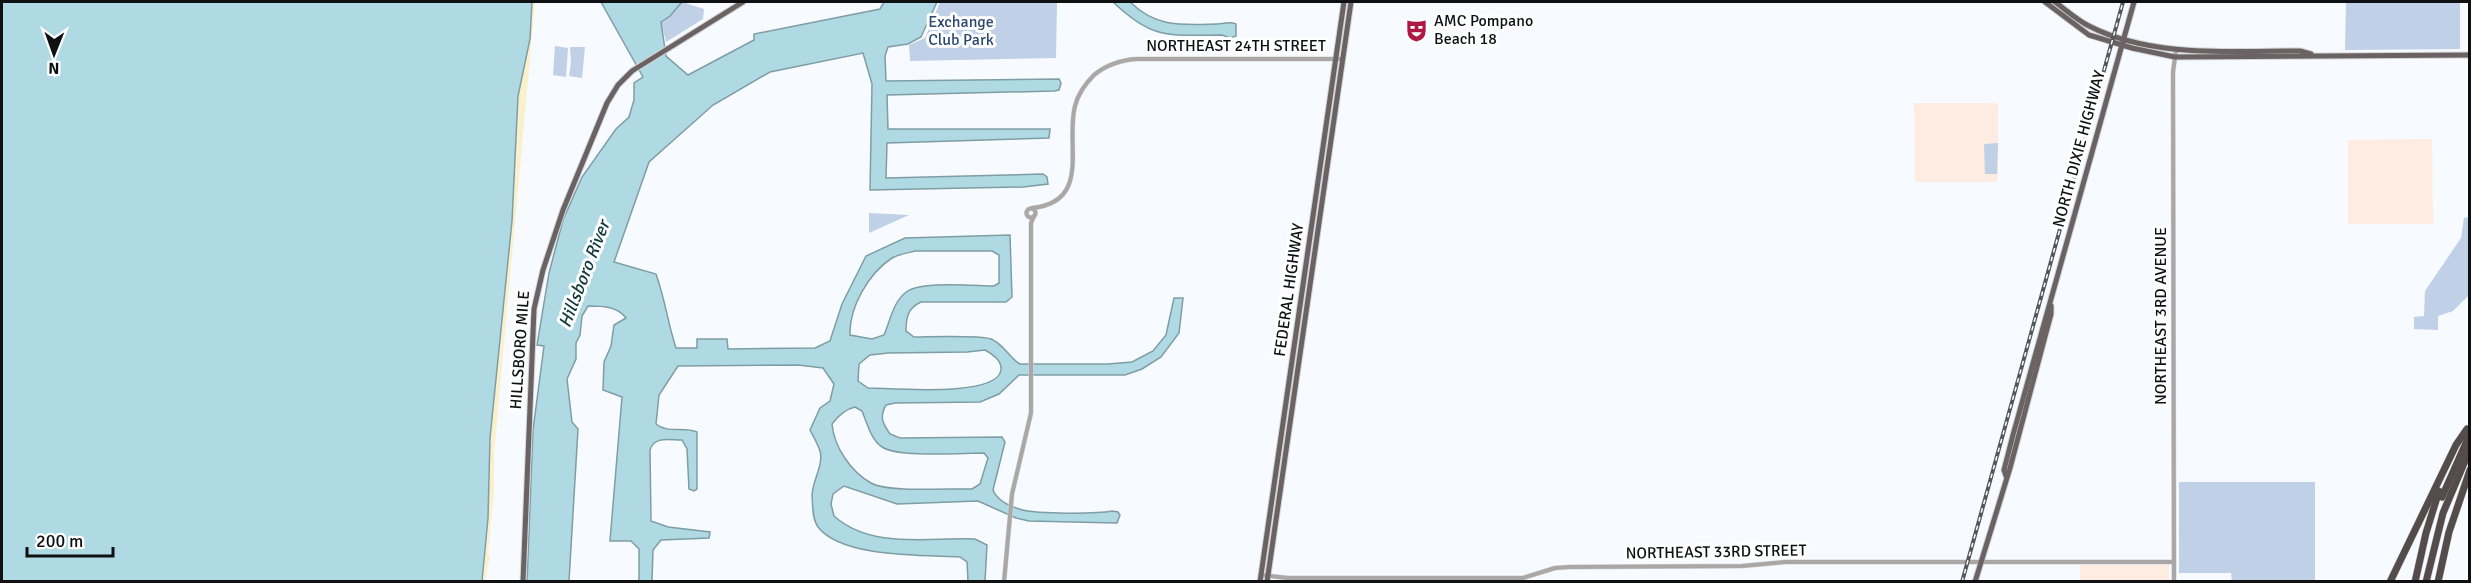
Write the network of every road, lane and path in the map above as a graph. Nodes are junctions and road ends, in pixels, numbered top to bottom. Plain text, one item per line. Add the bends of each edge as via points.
1 (743, 2) edge
2 (1344, 2) edge
3 (1351, 2) edge
4 (2044, 2) edge
5 (2055, 2) edge
6 (2134, 2) edge
7 (2123, 42) junction
8 (2175, 53) junction
9 (2469, 55) edge
10 (1335, 59) junction
11 (1343, 59) junction
12 (1328, 111) junction
13 (1334, 123) junction
14 (1326, 127) junction
15 (1331, 142) junction
16 (1041, 207) junction
17 (1032, 208) junction
18 (1034, 215) junction
19 (1028, 216) junction
20 (1031, 223) junction
21 (1312, 224) junction
22 (1310, 236) junction
23 (1317, 236) junction
24 (1316, 246) junction
25 (1304, 276) junction
26 (1309, 290) junction
27 (1284, 418) junction
28 (2469, 429) edge
29 (1288, 435) junction
30 (1281, 437) junction
31 (2469, 449) edge
32 (1286, 453) junction
33 (2469, 459) edge
34 (2469, 470) edge
35 (1981, 562) junction
36 (2174, 562) junction
37 (1260, 578) edge
38 (1267, 579) edge
39 (523, 582) edge
40 (1004, 582) edge
41 (1975, 582) edge
42 (2174, 582) edge
43 (2390, 582) edge
44 (2417, 582) edge
45 (2428, 582) edge
46 (2438, 582) edge

1 - 39 main road, HILLSBORO MILE via 632,71 618,85 563,210 537,291 532,330
2 - 10 main road, FEDERAL HIGHWAY
3 - 11 main road, FEDERAL HIGHWAY
4 - 7 main road via 2089,35
5 - 7 main road via 2091,27
6 - 7 main road, NORTH DIXIE HIGHWAY
7 - 8 main road
7 - 35 main road, NORTH DIXIE HIGHWAY
8 - 9 main road
8 - 36 street, NORTHEAST 3RD AVENUE
10 - 11 street, NORTHEAST 24TH STREET
10 - 12 main road, FEDERAL HIGHWAY
10 - 16 street, NORTHEAST 24TH STREET via 1130,59 1102,70 1081,91 1074,108 1072,175 1063,195
11 - 13 main road, FEDERAL HIGHWAY
12 - 13 main road
12 - 14 main road, FEDERAL HIGHWAY
13 - 15 main road, FEDERAL HIGHWAY
14 - 15 main road
14 - 21 main road, FEDERAL HIGHWAY
15 - 23 main road, FEDERAL HIGHWAY
16 - 17 street
16 - 18 street
17 - 18 street
17 - 19 street via 1026,211
18 - 19 street
18 - 20 street
19 - 20 street
20 - 40 street via 1029,426 1010,505
21 - 22 main road, FEDERAL HIGHWAY
21 - 23 main road
22 - 24 main road
22 - 25 main road, FEDERAL HIGHWAY
23 - 24 main road, FEDERAL HIGHWAY
24 - 26 main road, FEDERAL HIGHWAY
25 - 26 main road
25 - 27 main road, FEDERAL HIGHWAY
26 - 29 main road, FEDERAL HIGHWAY
27 - 29 main road
27 - 30 main road, FEDERAL HIGHWAY
28 - 43 highway via 2456,445
28 - 44 highway via 2435,503
29 - 32 main road, FEDERAL HIGHWAY
30 - 32 main road
30 - 37 main road, FEDERAL HIGHWAY
31 - 45 highway via 2443,513
32 - 38 main road, FEDERAL HIGHWAY
33 - 45 highway via 2447,514
34 - 46 highway
35 - 36 street, NORTHEAST 33RD STREET
35 - 38 street, NORTHEAST 33RD STREET via 1569,567 1523,578
35 - 41 main road, NORTH DIXIE HIGHWAY
36 - 42 street, NORTHEAST 3RD AVENUE
37 - 38 street, NORTHEAST 33RD STREET

